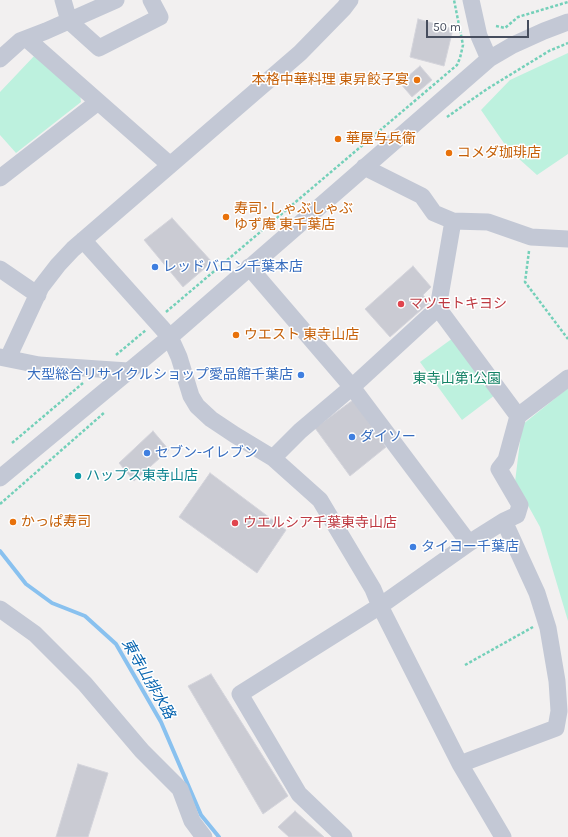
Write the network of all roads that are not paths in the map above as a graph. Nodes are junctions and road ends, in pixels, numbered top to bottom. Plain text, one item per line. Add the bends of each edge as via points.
1 (63, 0) edge
2 (116, 0) edge
3 (151, 0) edge
4 (350, 0) edge
5 (471, 0) edge
6 (69, 21) junction
7 (568, 22) edge
8 (27, 38) junction
9 (1, 51) edge
10 (489, 59) junction
11 (98, 102) junction
12 (170, 165) junction
13 (364, 167) junction
14 (0, 178) edge
15 (452, 221) junction
16 (568, 239) edge
17 (83, 240) junction
18 (249, 268) junction
19 (0, 269) edge
20 (38, 295) junction
21 (438, 308) junction
22 (170, 336) junction
23 (4, 358) edge
24 (128, 371) junction
25 (568, 378) edge
26 (352, 388) junction
27 (518, 416) junction
28 (273, 458) junction
29 (0, 478) edge
30 (510, 518) junction
31 (469, 543) junction
32 (380, 606) junction
33 (0, 609) edge
34 (460, 764) junction
35 (204, 837) edge
36 (344, 837) edge
37 (503, 837) edge

1 - 6 street
2 - 6 street
3 - 6 street via 160,17 99,48
4 - 12 street via 300,53
5 - 10 street via 479,36
6 - 8 street
7 - 10 street via 513,45
8 - 9 street
8 - 11 street
10 - 13 street
11 - 12 street
11 - 14 street
12 - 17 street
13 - 15 street via 422,196 434,213
13 - 18 street
15 - 16 street via 488,222 531,237
15 - 21 street
17 - 20 street via 58,265
17 - 22 street
18 - 22 street
18 - 26 street
19 - 20 street
20 - 23 street
21 - 26 street
21 - 27 street
22 - 24 street
22 - 28 street via 197,406 235,435
23 - 24 street via 39,365
24 - 29 street
25 - 27 street
26 - 28 street via 300,431
26 - 31 street
27 - 30 street via 506,460 499,470 520,505
28 - 32 street via 320,500 373,589
30 - 31 street
30 - 34 street via 548,628 557,682 559,711 556,728
31 - 32 street
32 - 34 street
32 - 36 street via 240,694 299,794
33 - 35 street via 35,634 85,684 142,751 180,789 192,821
34 - 37 street

